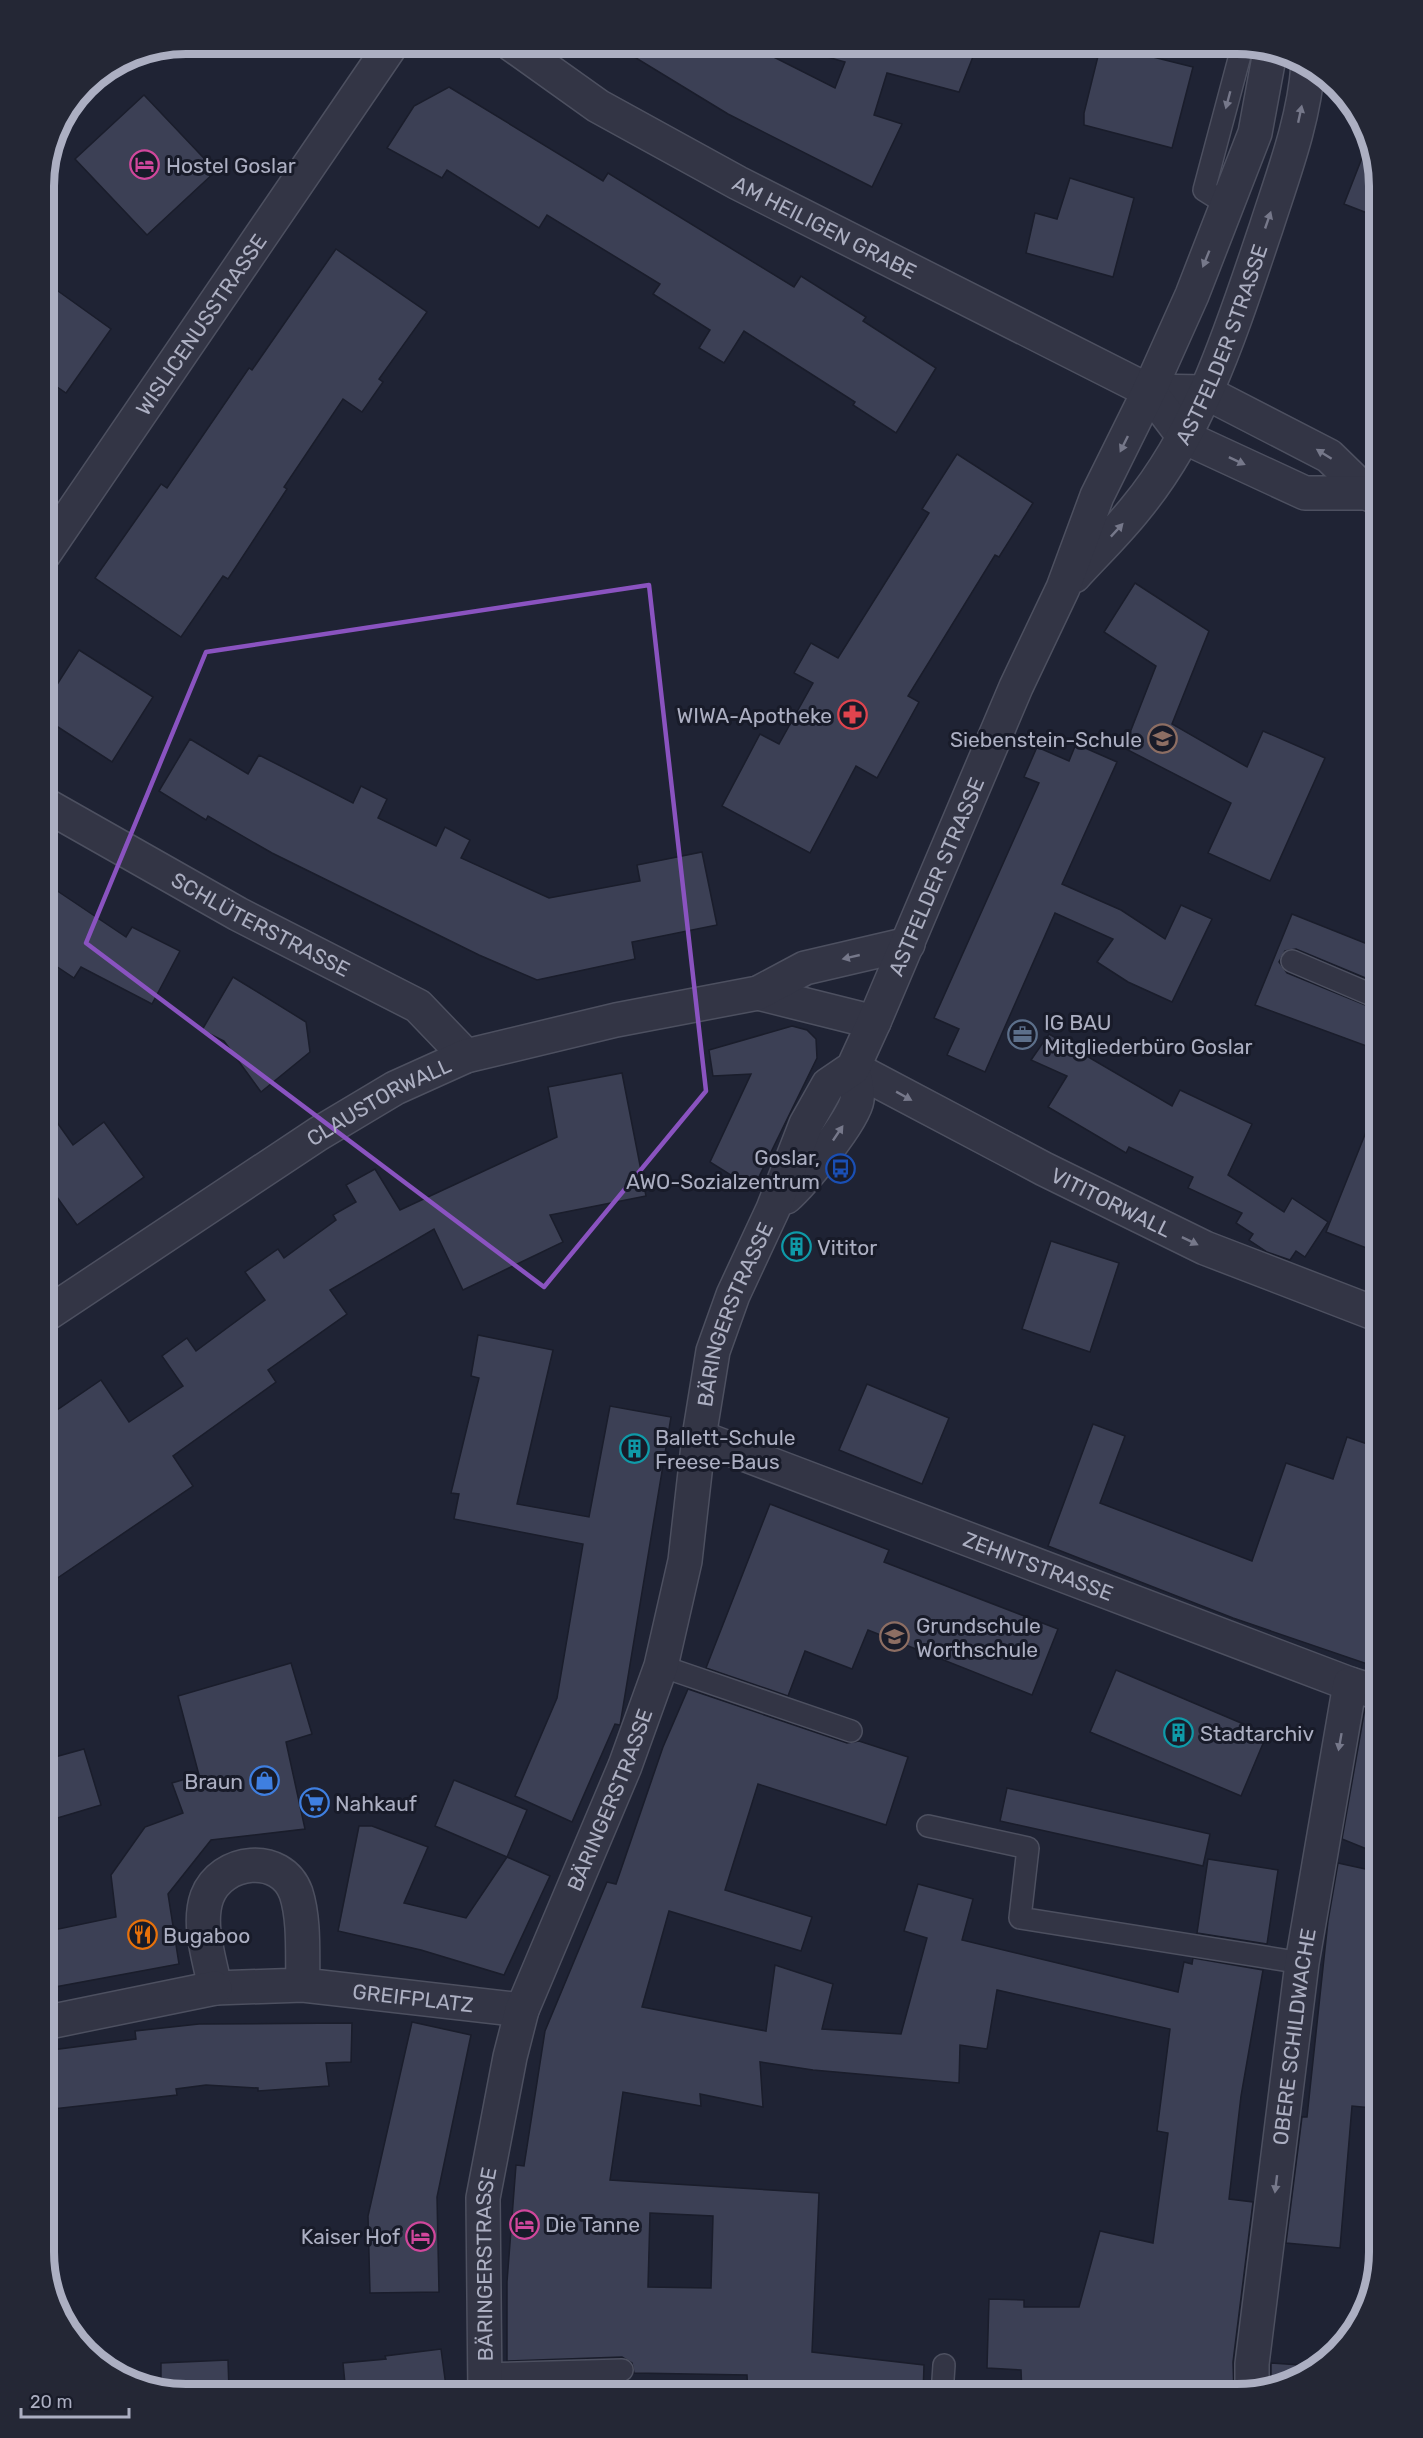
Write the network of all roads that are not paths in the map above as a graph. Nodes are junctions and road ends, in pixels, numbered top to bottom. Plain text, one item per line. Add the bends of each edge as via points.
1 (385, 54) edge
2 (525, 54) edge
3 (1241, 54) edge
4 (1269, 58) edge
5 (1307, 74) edge
6 (1216, 197) junction
7 (1149, 391) junction
8 (1205, 392) junction
9 (1184, 437) junction
10 (1369, 492) edge
11 (1369, 496) edge
12 (54, 539) edge
13 (1063, 588) junction
14 (54, 810) edge
15 (908, 944) junction
16 (1292, 961) dead end
17 (758, 993) junction
18 (1369, 993) edge
19 (874, 1022) junction
20 (466, 1056) junction
21 (853, 1068) junction
22 (54, 1309) edge
23 (1369, 1311) edge
24 (699, 1437) junction
25 (662, 1666) junction
26 (1365, 1689) edge
27 (851, 1731) dead end
28 (928, 1826) dead end
29 (1302, 1964) junction
30 (303, 1985) junction
31 (215, 1988) junction
32 (522, 2010) junction
33 (54, 2021) edge
34 (944, 2365) dead end
35 (622, 2370) dead end
36 (1252, 2383) edge
37 (485, 2384) edge
38 (943, 2384) edge

1 - 12 street, WISLICENUSSTRASSE
2 - 7 street, AM HEILIGEN GRABE via 598,106 738,183
3 -> 6 lane
4 - 6 street, ASTFELDER STRASSE via 1255,133
8 -> 5 street, ASTFELDER STRASSE via 1230,335 1287,163
6 -> 7 street, ASTFELDER STRASSE
7 - 8 street, AM HEILIGEN GRABE
7 - 9 street, AM HEILIGEN GRABE
7 -> 13 street, ASTFELDER STRASSE via 1097,496
8 - 9 street, ASTFELDER STRASSE
10 -> 8 street via 1329,456
9 -> 11 street via 1305,493
13 -> 9 street, ASTFELDER STRASSE via 1136,508
13 - 15 street, ASTFELDER STRASSE via 1016,687
14 - 20 street, SCHLÜTERSTRASSE via 238,914 417,1006
15 -> 17 street, CLAUSTORWALL via 805,969
15 - 19 street, ASTFELDER STRASSE
16 - 18 lane
17 - 19 street, CLAUSTORWALL
17 - 20 street, CLAUSTORWALL via 616,1020
19 - 21 street, ASTFELDER STRASSE
20 - 22 street, CLAUSTORWALL via 395,1088 318,1134
21 -> 23 street, VITITORWALL via 1205,1248
21 - 24 street, BÄRINGERSTRASSE via 857,1100 850,1115 798,1186 773,1209 733,1295 713,1351
24 - 25 street, BÄRINGERSTRASSE via 685,1561
24 - 26 street, ZEHNTSTRASSE
25 - 27 lane
25 - 32 street, BÄRINGERSTRASSE via 625,1766
26 -> 29 street, OBERE SCHILDWACHE
28 - 29 lane via 1028,1848 1020,1918
29 -> 36 street, OBERE SCHILDWACHE
30 - 31 street, GREIFPLATZ
30 - 31 street via 300,1912 295,1893 287,1879 272,1868 252,1865 231,1869 207,1895 203,1924
30 - 32 street, GREIFPLATZ
31 - 33 street, GREIFPLATZ
32 - 37 street, BÄRINGERSTRASSE via 483,2198
34 - 38 lane
35 - 37 lane

